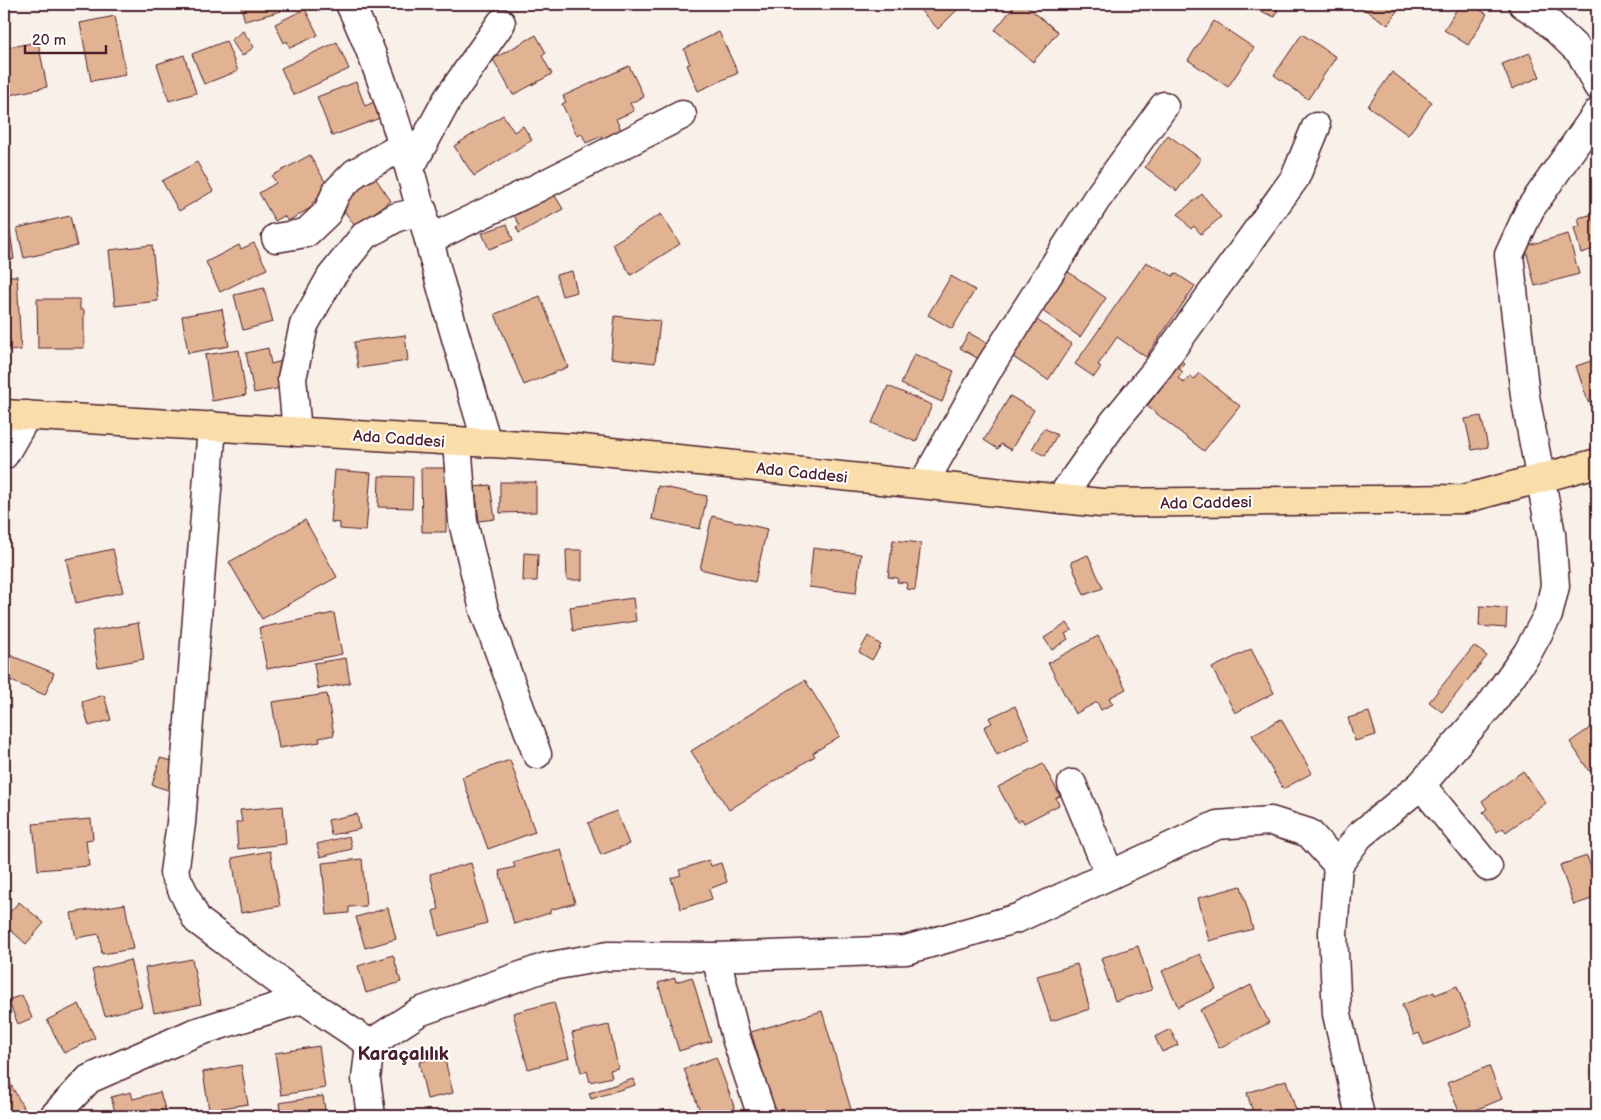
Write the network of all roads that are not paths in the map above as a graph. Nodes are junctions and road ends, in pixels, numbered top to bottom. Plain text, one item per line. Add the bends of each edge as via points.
1 (350, 4) edge
2 (1523, 4) edge
3 (501, 23) dead end
4 (1597, 85) edge
5 (1164, 106) dead end
6 (1597, 113) edge
7 (682, 115) dead end
8 (1316, 127) dead end
9 (406, 157) junction
10 (423, 211) junction
11 (276, 238) dead end
12 (430, 239) junction
13 (15, 414) edge
14 (212, 426) junction
15 (297, 432) junction
16 (457, 441) junction
17 (487, 443) junction
18 (4, 455) edge
19 (1597, 463) edge
20 (1540, 478) junction
21 (923, 484) junction
22 (1060, 499) junction
23 (537, 754) dead end
24 (1072, 784) dead end
25 (1421, 785) junction
26 (1338, 865) junction
27 (1488, 867) dead end
28 (1110, 874) junction
29 (716, 957) junction
30 (303, 1000) junction
31 (370, 1044) junction
32 (54, 1116) edge
33 (371, 1116) edge
34 (762, 1116) edge
35 (1360, 1116) edge

1 - 9 street via 369,45
2 - 4 street via 1543,17 1581,53
3 - 9 street
5 - 21 street via 1096,200 990,366
6 - 20 street via 1530,209 1509,255 1524,396
7 - 12 street
8 - 22 street via 1295,178
9 - 10 street
9 - 11 street via 355,173 337,191 327,213 306,232
10 - 12 street
10 - 15 street via 397,217 364,236 331,277 304,325 292,378
12 - 17 street
13 - 14 main road, Ada Caddesi
13 - 18 street
14 - 15 main road, Ada Caddesi
14 - 30 street via 181,824 174,872 197,920
15 - 16 main road, Ada Caddesi
16 - 17 main road, Ada Caddesi
16 - 23 street via 463,522 484,610
17 - 21 main road, Ada Caddesi via 573,448
19 - 20 main road, Ada Caddesi
20 - 22 main road, Ada Caddesi via 1464,499 1101,503
20 - 25 street via 1551,534 1555,586 1548,615 1528,652 1492,703
21 - 22 main road, Ada Caddesi
24 - 28 street
25 - 26 street via 1359,836
25 - 27 street
26 - 28 street via 1309,834 1271,821 1217,825
26 - 35 street via 1333,933 1337,1014
28 - 29 street via 1018,918 906,950
29 - 31 street via 608,956 546,967 419,1012
29 - 34 street via 736,1038
30 - 31 street
30 - 32 street via 194,1033 89,1079
31 - 33 street via 366,1079

